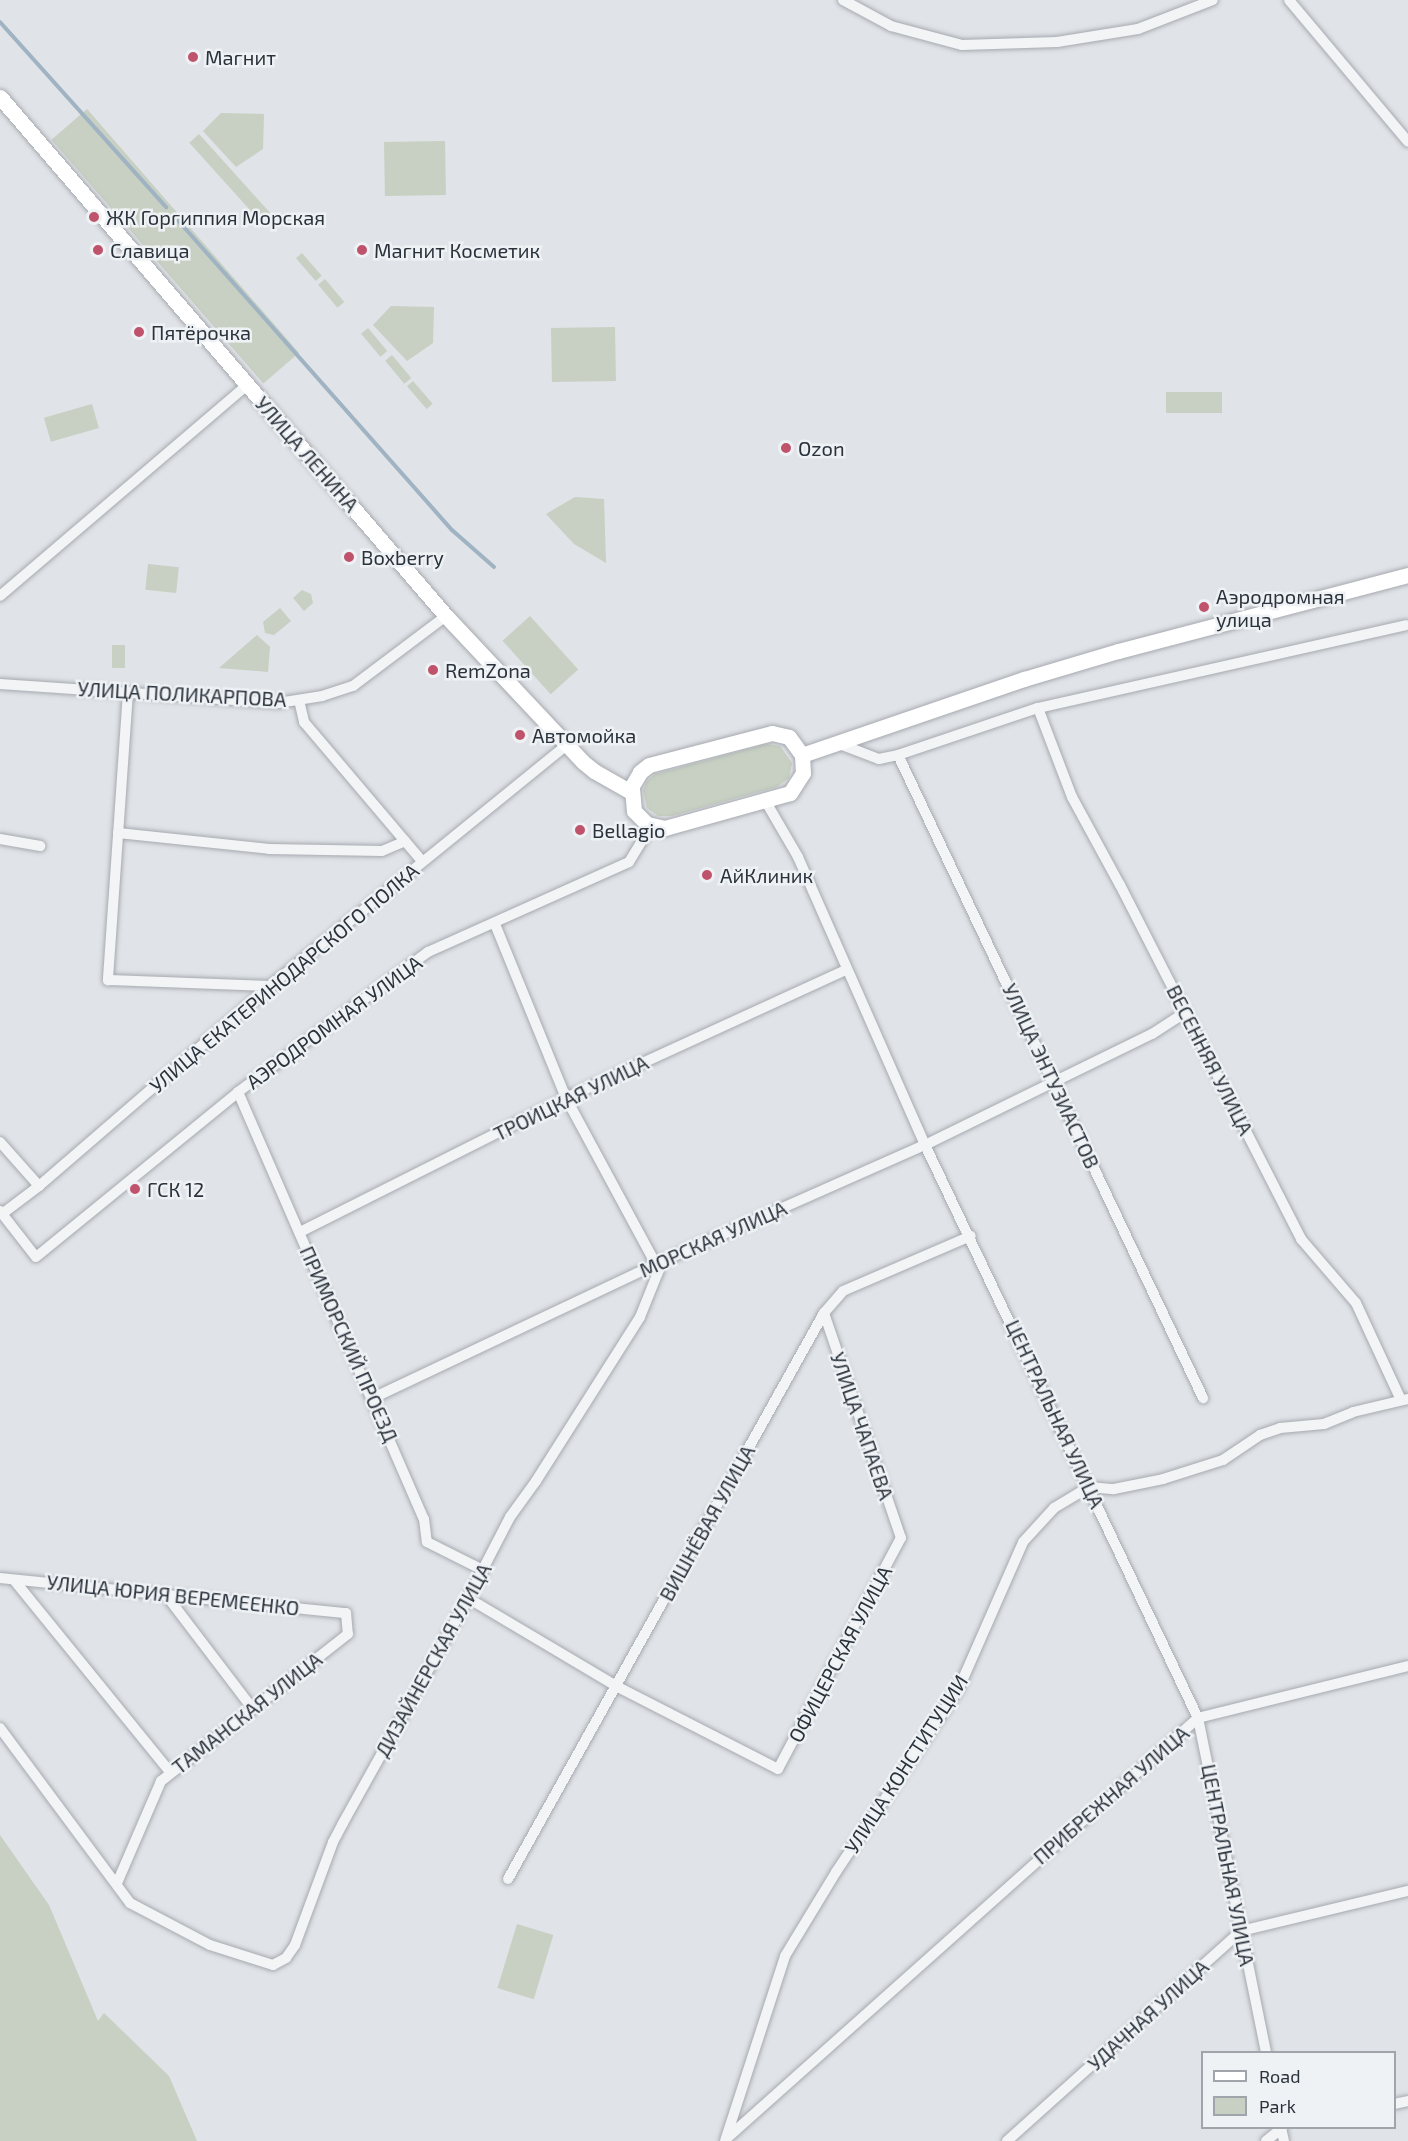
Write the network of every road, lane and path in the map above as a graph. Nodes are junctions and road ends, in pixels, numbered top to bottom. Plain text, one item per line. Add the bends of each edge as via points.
1 (843, 0) edge
2 (1213, 0) edge
3 (1289, 0) edge
4 (0, 97) edge
5 (1408, 142) edge
6 (247, 385) junction
7 (1408, 575) edge
8 (0, 596) edge
9 (446, 616) junction
10 (1406, 625) dead end
11 (0, 684) edge
12 (128, 692) junction
13 (299, 700) junction
14 (1038, 708) junction
15 (837, 743) junction
16 (568, 744) junction
17 (802, 755) junction
18 (898, 755) junction
19 (631, 792) junction
20 (766, 802) junction
21 (651, 826) junction
22 (118, 833) junction
23 (0, 839) edge
24 (405, 841) junction
25 (40, 846) dead end
26 (422, 861) junction
27 (495, 924) junction
28 (846, 970) junction
29 (271, 986) junction
30 (1186, 1012) junction
31 (1055, 1082) junction
32 (238, 1092) junction
33 (566, 1098) junction
34 (0, 1142) edge
35 (925, 1145) junction
36 (39, 1186) junction
37 (1, 1213) edge
38 (300, 1232) junction
39 (971, 1236) junction
40 (656, 1264) junction
41 (824, 1313) junction
42 (373, 1398) junction
43 (1203, 1398) dead end
44 (1404, 1400) edge
45 (1089, 1487) junction
46 (901, 1538) joint
47 (483, 1570) junction
48 (0, 1578) edge
49 (14, 1580) junction
50 (166, 1595) junction
51 (468, 1598) junction
52 (346, 1613) joint
53 (1408, 1666) edge
54 (616, 1686) junction
55 (253, 1709) junction
56 (1198, 1718) junction
57 (0, 1728) edge
58 (170, 1772) junction
59 (508, 1879) dead end
60 (117, 1882) junction
61 (1408, 1891) edge
62 (1241, 1931) junction
63 (1266, 2051) edge
64 (1280, 2129) edge
65 (725, 2140) edge
66 (1007, 2141) edge
67 (1266, 2141) edge

1 - 2 street via 891,26 962,45 1057,42 1138,28
3 - 5 street
4 - 6 street, УЛИЦА ЛЕНИНА
6 - 8 street
6 - 9 street, УЛИЦА ЛЕНИНА
7 - 15 street via 1118,651
9 - 13 street, УЛИЦА ПОЛИКАРПОВА via 353,686
9 - 16 street, УЛИЦА ЛЕНИНА
10 - 14 street
11 - 12 street, УЛИЦА ПОЛИКАРПОВА
12 - 13 street, УЛИЦА ПОЛИКАРПОВА via 278,703
12 - 22 street
13 - 24 street via 304,722
14 - 18 street
14 - 30 street, ВЕСЕННЯЯ УЛИЦА via 1072,797
15 - 17 street
15 - 18 street via 879,759
16 - 19 street, УЛИЦА ЛЕНИНА via 594,771
16 - 26 street, УЛИЦА ЕКАТЕРИНОДАРСКОГО ПОЛКА
17 - 19 street via 794,741 784,735 756,735 649,765 636,776
17 - 20 street via 804,768 797,785 784,796
18 - 31 street, УЛИЦА ЭНТУЗИАСТОВ
19 - 21 street via 634,811
20 - 21 street via 674,826
20 - 28 street, ЦЕНТРАЛЬНАЯ УЛИЦА via 798,857
21 - 27 street, АЭРОДРОМНАЯ УЛИЦА via 629,862
22 - 24 street via 269,849 382,851
22 - 29 street via 108,980
23 - 25 street
24 - 26 street
26 - 29 street, УЛИЦА ЕКАТЕРИНОДАРСКОГО ПОЛКА
27 - 32 street, АЭРОДРОМНАЯ УЛИЦА via 428,952
27 - 33 street
28 - 33 street, ТРОИЦКАЯ УЛИЦА
28 - 35 street, ЦЕНТРАЛЬНАЯ УЛИЦА
29 - 36 street, УЛИЦА ЕКАТЕРИНОДАРСКОГО ПОЛКА
30 - 31 street, МОРСКАЯ УЛИЦА via 1152,1034
30 - 44 street, ВЕСЕННЯЯ УЛИЦА via 1301,1239 1356,1303
31 - 35 street, МОРСКАЯ УЛИЦА
31 - 43 street, УЛИЦА ЭНТУЗИАСТОВ
32 - 37 street, АЭРОДРОМНАЯ УЛИЦА via 36,1257
32 - 38 street, ПРИМОРСКИЙ ПРОЕЗД
33 - 38 street, ТРОИЦКАЯ УЛИЦА
33 - 40 street
34 - 36 street
35 - 39 street, ЦЕНТРАЛЬНАЯ УЛИЦА
35 - 40 street, МОРСКАЯ УЛИЦА
36 - 37 street, УЛИЦА ЕКАТЕРИНОДАРСКОГО ПОЛКА
38 - 42 street, ПРИМОРСКИЙ ПРОЕЗД
39 - 41 street, ВИШНЁВАЯ УЛИЦА via 843,1291
39 - 45 street, ЦЕНТРАЛЬНАЯ УЛИЦА
40 - 42 street, МОРСКАЯ УЛИЦА
40 - 47 street, ДИЗАЙНЕРСКАЯ УЛИЦА via 659,1270 639,1317 510,1517
41 - 46 street, УЛИЦА ЧАПАЕВА
41 - 54 street, ВИШНЁВАЯ УЛИЦА
42 - 47 street, ПРИМОРСКИЙ ПРОЕЗД via 424,1519 427,1542
44 - 45 street via 1353,1412 1324,1424 1280,1428 1260,1435 1222,1460 1163,1479 1114,1489
45 - 56 street, ЦЕНТРАЛЬНАЯ УЛИЦА
45 - 65 street, УЛИЦА КОНСТИТУЦИИ via 1054,1508 1023,1542 959,1688 785,1956
46 - 54 street, ОФИЦЕРСКАЯ УЛИЦА via 778,1769
47 - 51 street, ДИЗАЙНЕРСКАЯ УЛИЦА
48 - 49 street, УЛИЦА ЮРИЯ ВЕРЕМЕЕНКО
49 - 50 street, УЛИЦА ЮРИЯ ВЕРЕМЕЕНКО
49 - 58 street
50 - 52 street, УЛИЦА ЮРИЯ ВЕРЕМЕЕНКО
50 - 55 street
51 - 54 street
51 - 60 street, ДИЗАЙНЕРСКАЯ УЛИЦА via 333,1842 295,1945 286,1958 273,1965 210,1945 130,1903
52 - 55 street, ТАМАНСКАЯ УЛИЦА via 348,1634
53 - 56 street, ПРИБРЕЖНАЯ УЛИЦА
54 - 59 street, ВИШНЁВАЯ УЛИЦА
55 - 58 street, ТАМАНСКАЯ УЛИЦА
56 - 62 street, ЦЕНТРАЛЬНАЯ УЛИЦА
56 - 65 street, ПРИБРЕЖНАЯ УЛИЦА
57 - 60 street
58 - 60 street, ТАМАНСКАЯ УЛИЦА via 161,1781
61 - 62 street, УДАЧНАЯ УЛИЦА
62 - 63 street, ЦЕНТРАЛЬНАЯ УЛИЦА
62 - 66 street, УДАЧНАЯ УЛИЦА
64 - 67 street

